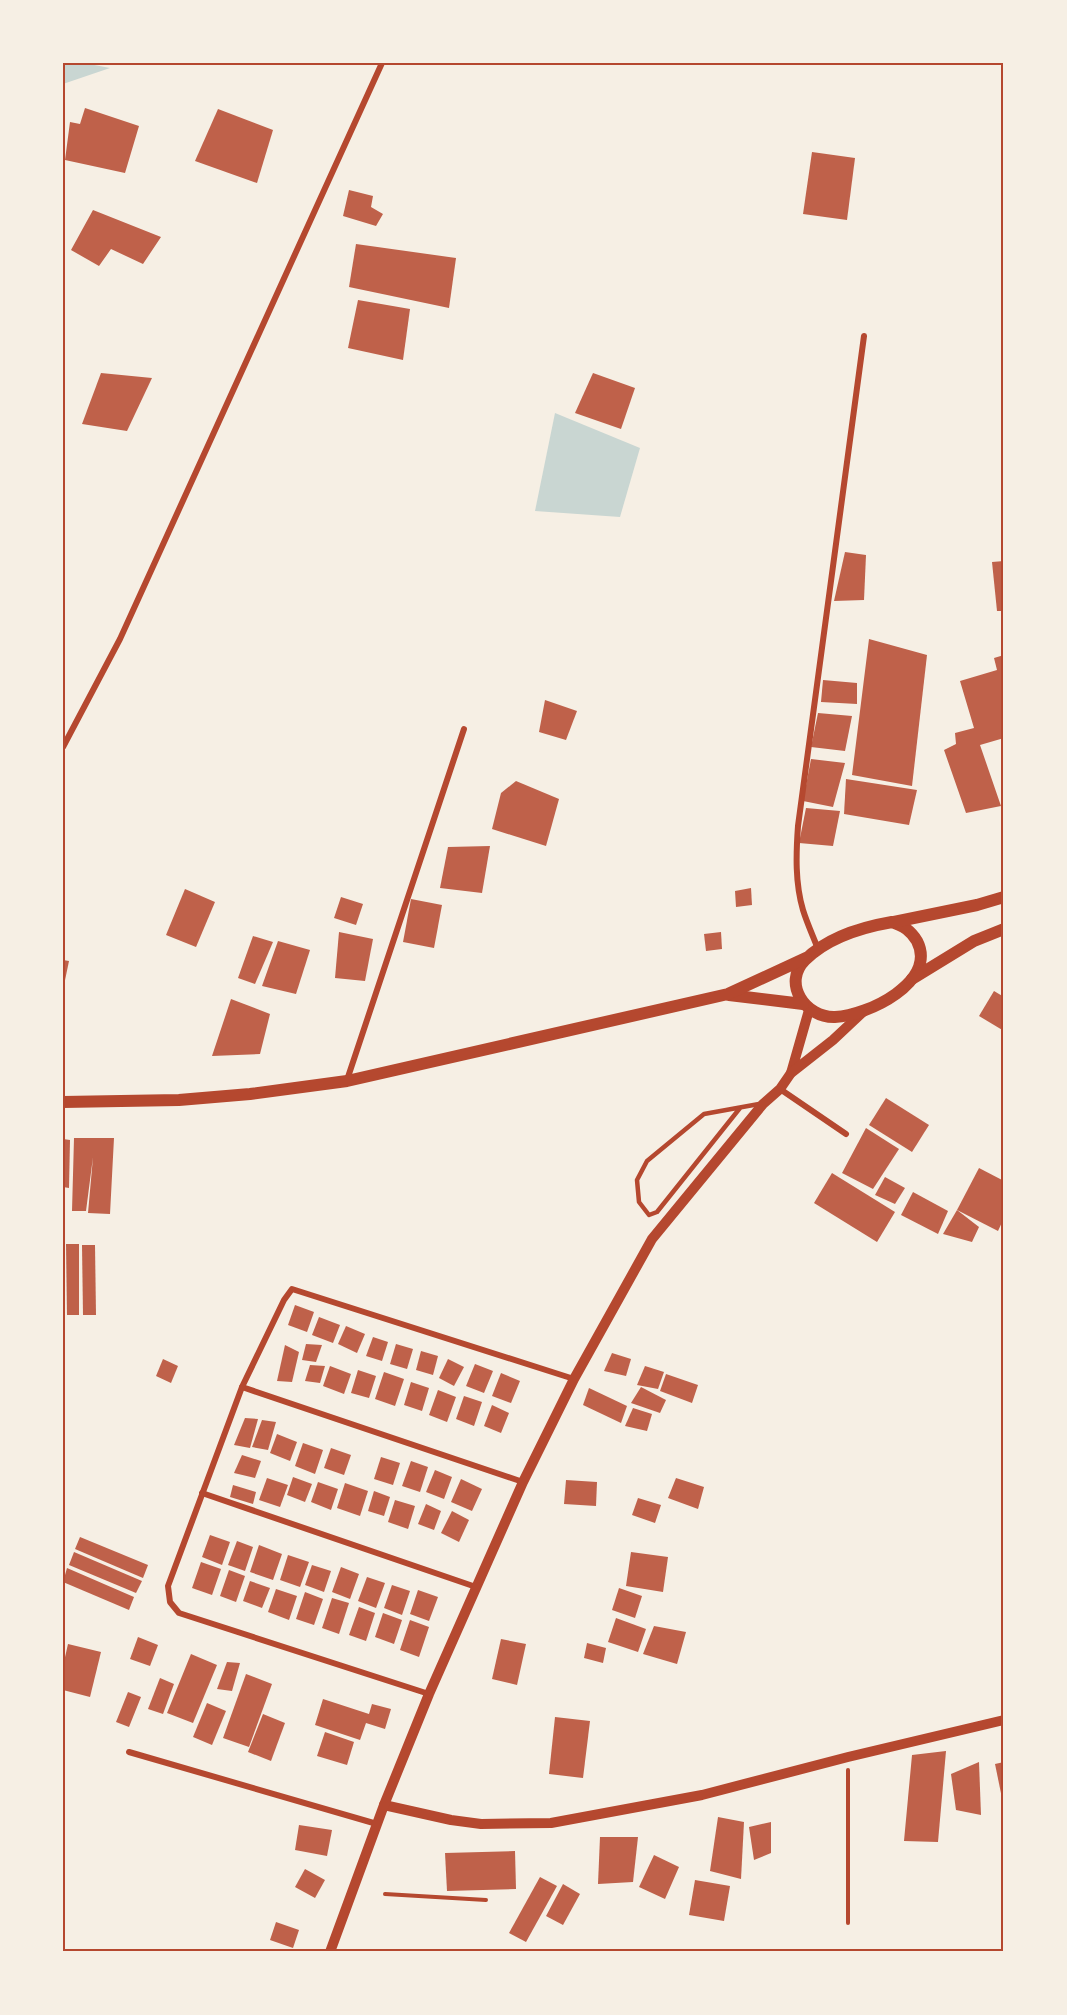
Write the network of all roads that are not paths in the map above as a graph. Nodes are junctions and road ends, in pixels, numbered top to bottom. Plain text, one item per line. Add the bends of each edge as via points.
1 (382, 63) edge
2 (864, 336) dead end
3 (464, 729) dead end
4 (63, 747) edge
5 (1004, 897) edge
6 (892, 922) junction
7 (1004, 929) edge
8 (818, 949) junction
9 (806, 958) junction
10 (911, 980) junction
11 (728, 994) junction
12 (806, 1007) junction
13 (865, 1010) junction
14 (791, 1073) junction
15 (346, 1081) junction
16 (780, 1089) junction
17 (63, 1102) edge
18 (763, 1104) junction
19 (740, 1108) junction
20 (846, 1134) dead end
21 (574, 1379) junction
22 (242, 1387) junction
23 (523, 1482) junction
24 (202, 1492) junction
25 (476, 1587) junction
26 (429, 1694) junction
27 (1004, 1720) edge
28 (129, 1752) dead end
29 (384, 1805) junction
30 (377, 1824) junction
31 (330, 1952) edge

1 - 4 street via 120,639
2 - 8 street via 798,826 796,858 802,909
3 - 15 street
5 - 6 main road
6 - 8 main road via 871,926
6 - 10 main road via 904,926 920,947 921,959
7 - 10 main road via 975,941
8 - 9 main road
9 - 11 main road
9 - 12 main road via 796,983
10 - 13 main road
11 - 12 main road
11 - 15 main road
12 - 13 main road via 832,1017
12 - 14 street
13 - 14 street
14 - 16 street
15 - 17 main road via 180,1100
16 - 18 street
16 - 20 street
18 - 19 lane
18 - 21 street via 651,1239
19 - 19 lane via 704,1114 647,1161 638,1180 639,1202 650,1215 657,1212
21 - 22 street via 292,1289
21 - 23 street
22 - 23 street
22 - 24 street
23 - 25 street
24 - 25 street
24 - 26 street via 168,1586 170,1602 179,1613
25 - 26 street
26 - 29 street
27 - 29 street via 702,1795 551,1823 481,1824
28 - 30 street
29 - 30 street
30 - 31 street

